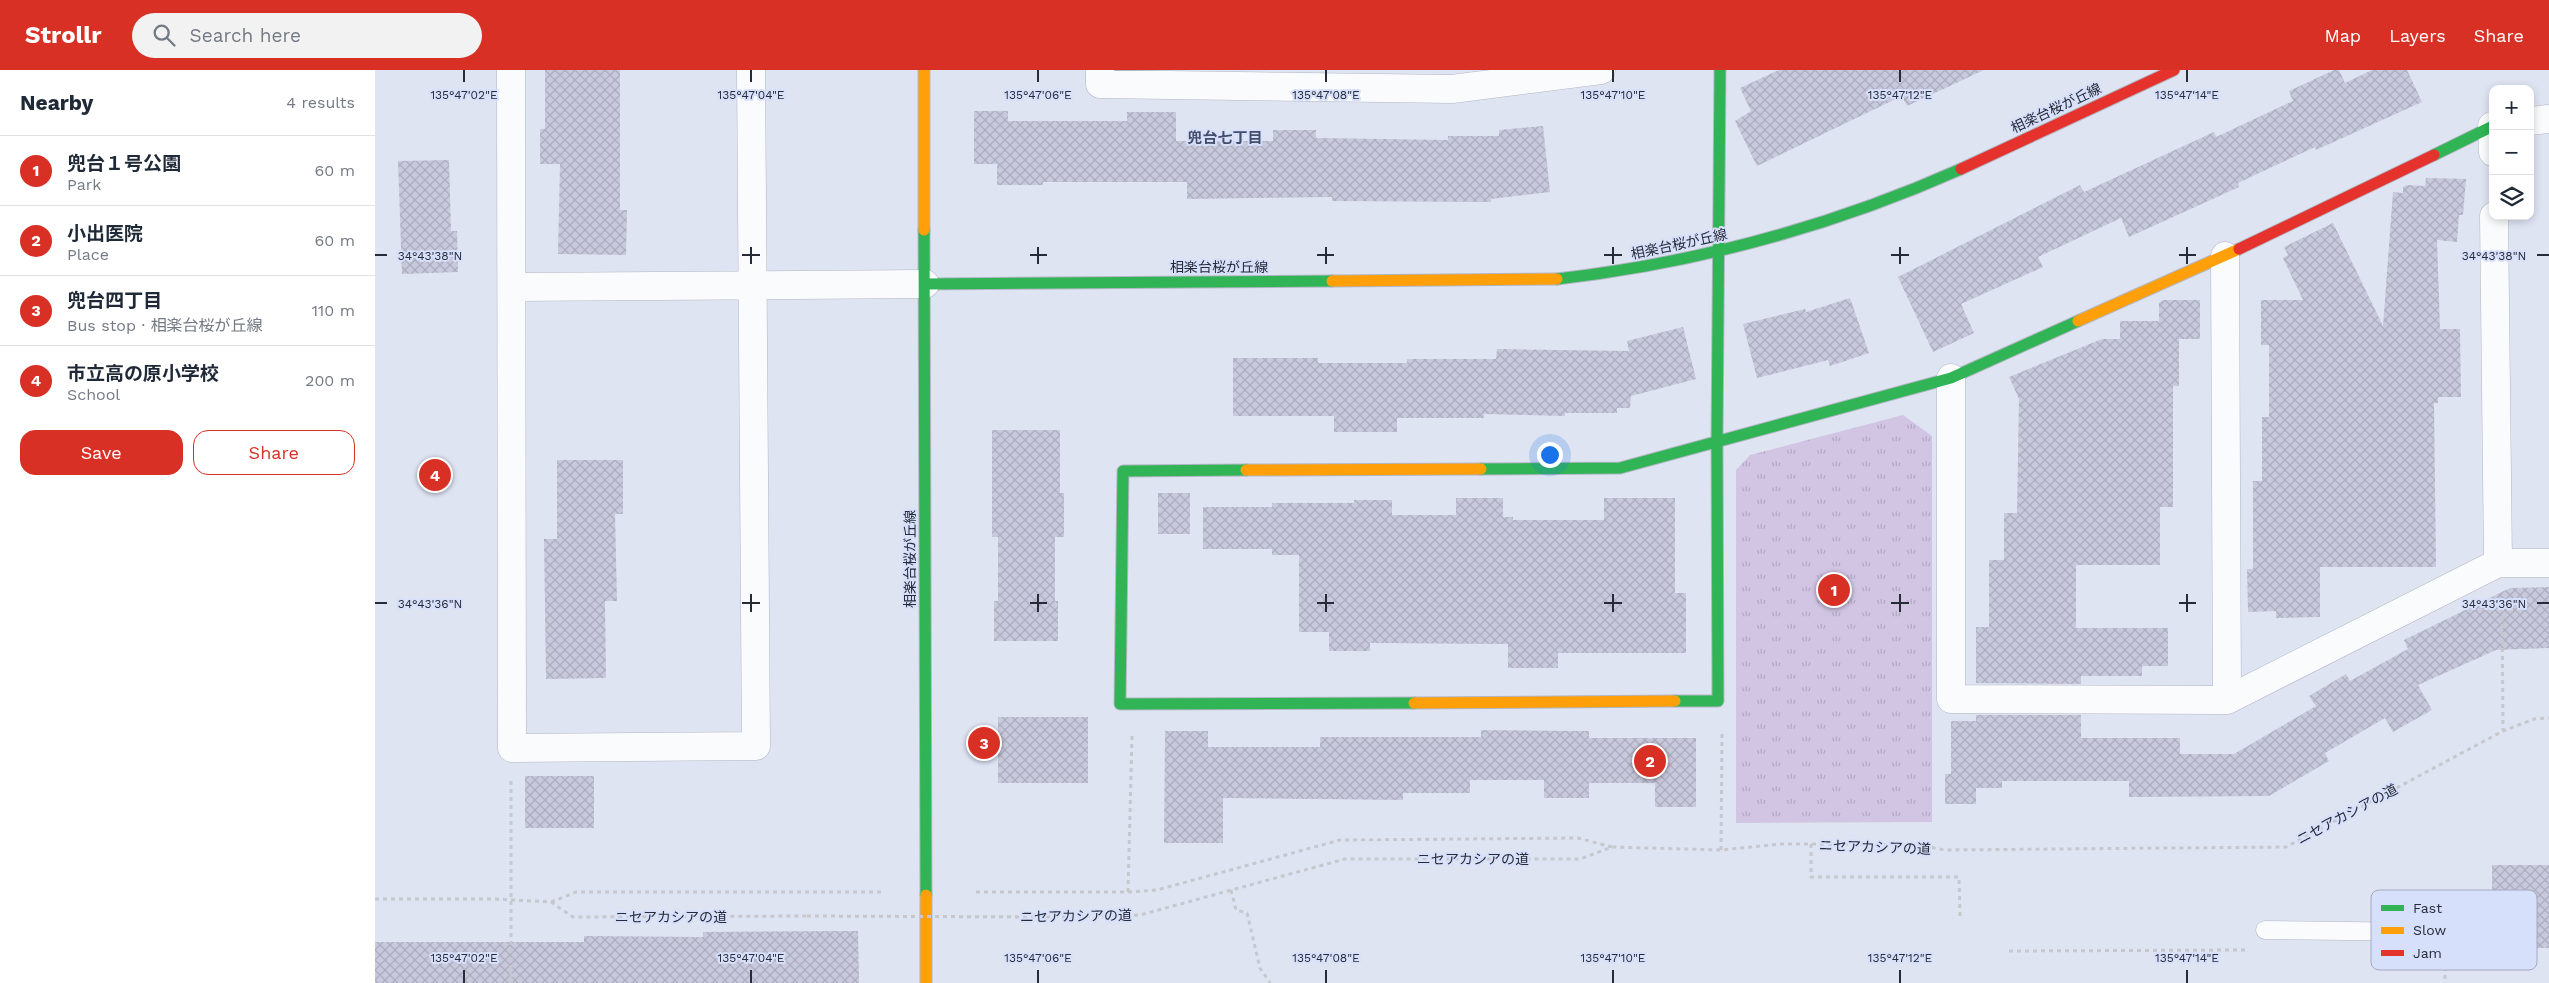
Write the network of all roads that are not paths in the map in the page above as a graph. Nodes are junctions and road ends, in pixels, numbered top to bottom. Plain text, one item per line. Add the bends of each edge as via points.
1 (511, 70) edge
2 (751, 70) edge
3 (924, 70) edge
4 (1100, 70) edge
5 (1601, 70) edge
6 (1720, 70) edge
7 (2174, 70) edge
8 (2549, 119) edge
9 (2534, 121) edge
10 (2489, 128) edge
11 (2493, 220) edge
12 (1719, 252) junction
13 (2225, 256) junction
14 (925, 284) junction
15 (751, 286) junction
16 (513, 287) junction
17 (1951, 378) junction
18 (1717, 441) junction
19 (2498, 563) junction
20 (2549, 563) edge
21 (2227, 700) junction
22 (2265, 930) dead end
23 (2371, 931) edge
24 (926, 983) edge

1 - 16 street
2 - 15 street
3 - 14 street
4 - 5 street via 1100,84 1442,89
6 - 12 street
7 - 12 street, 相楽台桜が丘線 via 1931,182 1817,224
8 - 9 street
10 - 13 street
11 - 19 street
12 - 14 street, 相楽台桜が丘線 via 1639,268 1557,279
12 - 18 street
13 - 17 street
13 - 21 street
14 - 15 street
14 - 24 street, 相楽台桜が丘線
15 - 16 street
15 - 16 street via 756,746 512,748
17 - 18 street
17 - 21 street via 1951,699
18 - 18 street via 1620,468 1123,472 1120,704 1718,701
19 - 20 street
19 - 21 street
22 - 23 lane

